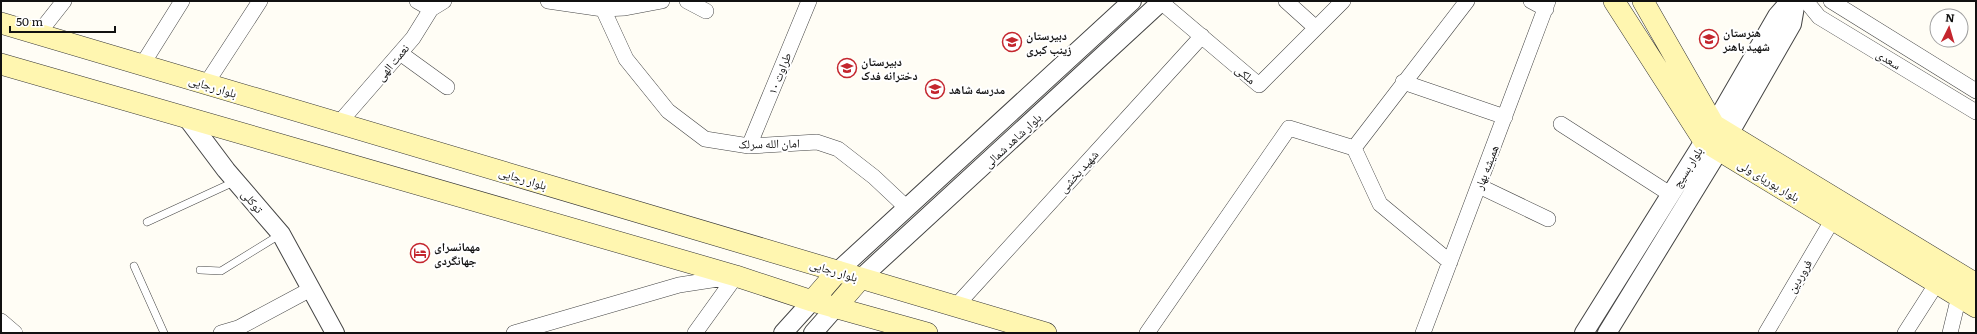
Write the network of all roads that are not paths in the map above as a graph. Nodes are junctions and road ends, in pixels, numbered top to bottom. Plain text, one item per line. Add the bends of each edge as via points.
1 (64, 1) edge
2 (182, 1) edge
3 (260, 1) edge
4 (417, 1) edge
5 (548, 1) edge
6 (662, 1) edge
7 (687, 1) edge
8 (809, 1) edge
9 (1132, 1) edge
10 (1286, 1) edge
11 (1343, 1) edge
12 (1467, 1) edge
13 (1531, 1) edge
14 (1614, 1) edge
15 (1643, 1) edge
16 (1790, 1) edge
17 (1796, 1) edge
18 (1806, 1) edge
19 (1831, 1) edge
20 (1162, 2) edge
21 (624, 4) edge
22 (437, 5) edge
23 (1547, 5) edge
24 (602, 9) junction
25 (706, 11) dead end
26 (1, 23) edge
27 (1316, 28) junction
28 (38, 34) junction
29 (1202, 36) junction
30 (400, 53) junction
31 (1, 64) edge
32 (142, 65) junction
33 (1403, 82) junction
34 (206, 84) junction
35 (447, 87) dead end
36 (1976, 91) edge
37 (1976, 112) edge
38 (1505, 117) junction
39 (187, 118) junction
40 (338, 123) junction
41 (1561, 124) dead end
42 (1717, 137) junction
43 (749, 146) junction
44 (1354, 148) junction
45 (236, 181) junction
46 (1479, 186) junction
47 (1670, 194) junction
48 (907, 208) junction
49 (1548, 219) dead end
50 (1833, 220) junction
51 (147, 222) dead end
52 (281, 234) junction
53 (1450, 262) junction
54 (134, 266) dead end
55 (200, 270) dead end
56 (838, 271) junction
57 (736, 276) junction
58 (861, 278) junction
59 (1937, 283) junction
60 (1976, 284) edge
61 (311, 289) junction
62 (812, 301) junction
63 (1967, 302) edge
64 (955, 307) junction
65 (835, 308) junction
66 (1, 321) edge
67 (15, 333) edge
68 (164, 333) edge
69 (221, 333) edge
70 (335, 333) edge
71 (514, 333) edge
72 (695, 333) edge
73 (783, 333) edge
74 (812, 333) edge
75 (927, 333) edge
76 (1046, 333) edge
77 (1147, 333) edge
78 (1423, 333) edge
79 (1584, 333) edge
80 (1607, 333) edge
81 (1766, 333) edge
82 (1905, 333) edge
83 (1950, 333) edge

1 - 28 street
2 - 32 street
3 - 34 street
4 - 22 street
5 - 24 street
6 - 21 street
7 - 25 street
8 - 43 street, طراوت ۱۰
9 - 48 street, بلوار شاهد شمالی
10 - 27 street
11 - 27 street, ملکی
12 - 33 street
13 - 23 street
14 - 42 main road, بلوار پوریای ولی
15 - 42 main road, بلوار پوریای ولی
16 - 42 street, بلوار بسیج via 1777,16
17 - 42 street, بلوار بسیج via 1792,24
18 - 37 street, سعدی via 1819,17
19 - 36 street, سعدی
20 - 29 street, ملکی
20 - 58 street, بلوار شاهد شمالی
21 - 24 street
22 - 30 street, نعمت الهی
23 - 38 street, همیشه بهار
24 - 43 street, امان الله سرلک via 626,59 668,111 705,139
26 - 28 main road, بلوار رجایی
27 - 29 street, ملکی via 1259,85
28 - 32 main road, بلوار رجایی
29 - 64 street, شهید بخشی
30 - 35 street
30 - 40 street, نعمت الهی
31 - 39 main road
32 - 34 main road, بلوار رجایی
33 - 38 street
33 - 44 street
34 - 40 main road, بلوار رجایی
38 - 46 street, همیشه بهار
39 - 45 street, توکلی
39 - 57 main road
40 - 56 main road, بلوار رجایی
41 - 47 street
42 - 47 street, بلوار بسیج
42 - 50 main road, بلوار پوریای ولی
42 - 60 main road, بلوار پوریای ولی
42 - 80 street, بلوار بسیج
43 - 48 street, امان الله سرلک via 816,142 838,149 874,177
44 - 53 street via 1380,204
44 - 77 street via 1289,128
45 - 51 lane
45 - 52 street, توکلی
46 - 49 street
46 - 53 street, همیشه بهار
47 - 79 street, بلوار بسیج
48 - 56 street, بلوار شاهد شمالی
50 - 59 main road, بلوار پوریای ولی
50 - 81 street, فروردین
52 - 55 lane via 221,271
52 - 61 street, توکلی
53 - 78 street, همیشه بهار
54 - 68 lane
56 - 58 main road, بلوار رجایی
56 - 62 main road
57 - 62 main road
57 - 71 street via 679,285
57 - 72 street
58 - 64 main road, بلوار رجایی
58 - 65 main road
59 - 63 main road, بلوار پوریای ولی
59 - 82 street
61 - 69 street via 238,328
61 - 70 street, توکلی
62 - 65 main road
62 - 73 street
63 - 83 street
64 - 76 main road, بلوار رجایی
65 - 74 street
65 - 75 main road
66 - 67 street

